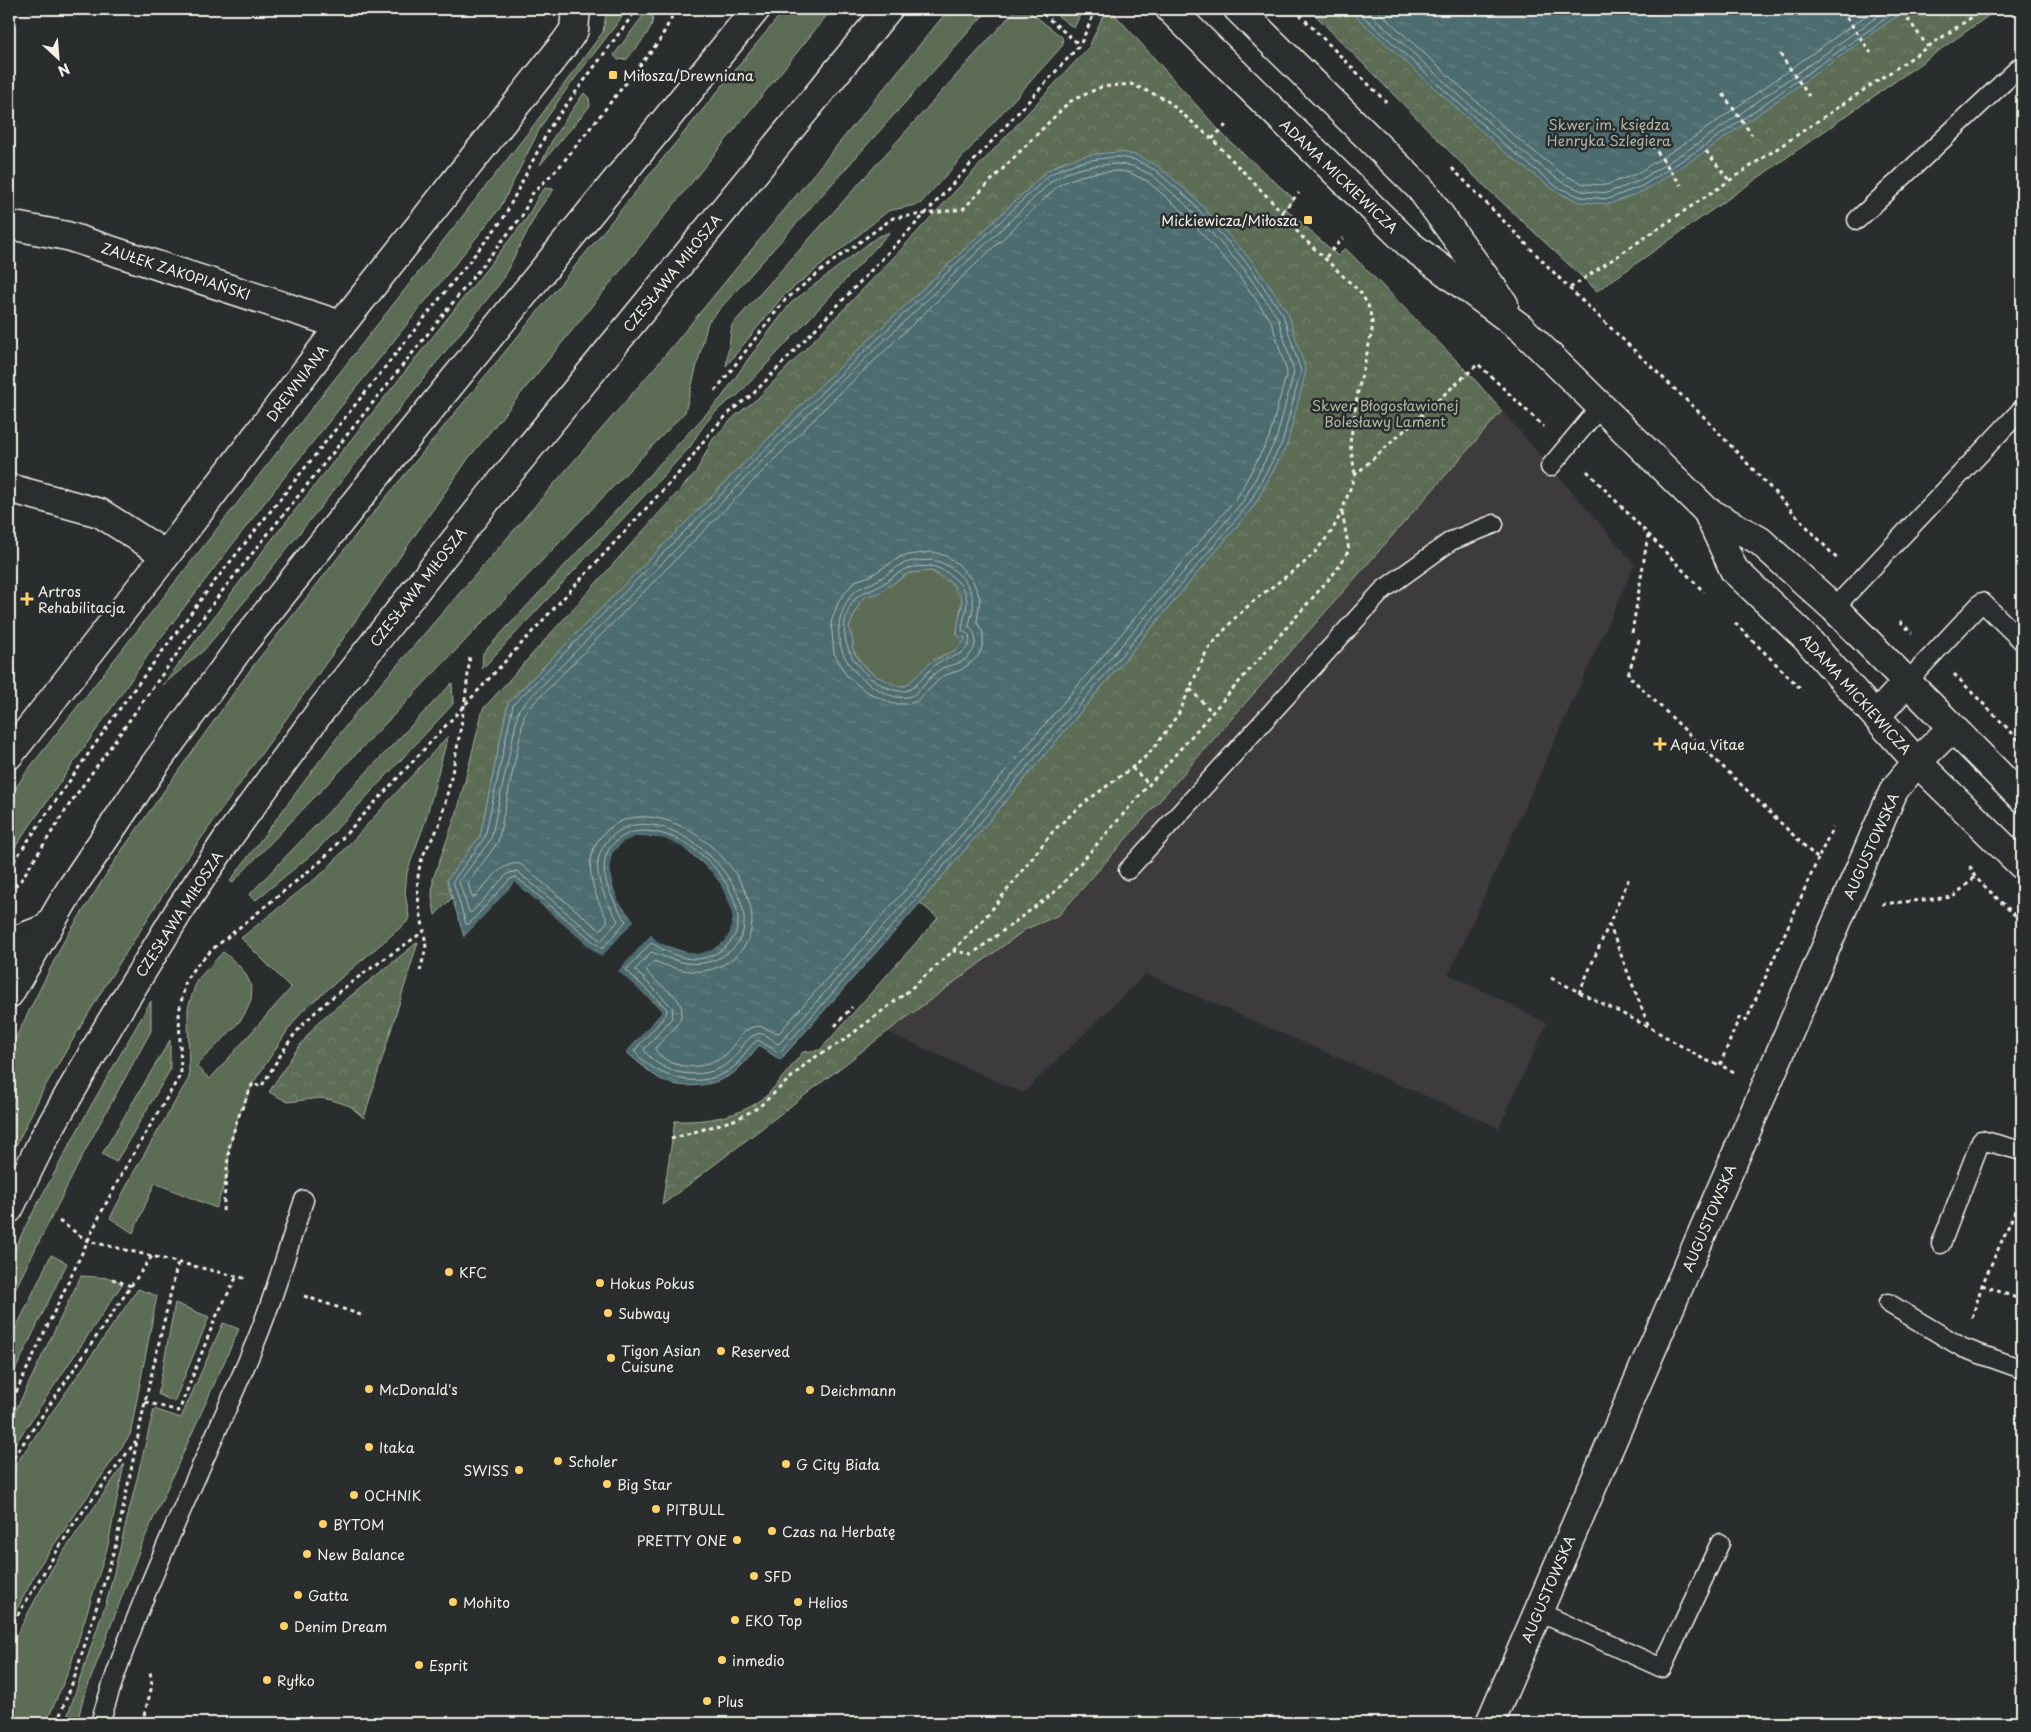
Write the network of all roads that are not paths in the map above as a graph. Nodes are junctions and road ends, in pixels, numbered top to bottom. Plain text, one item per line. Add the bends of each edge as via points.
1 (576, 9) edge
2 (756, 9) edge
3 (888, 9) edge
4 (1170, 9) edge
5 (1238, 9) edge
6 (2022, 65) edge
7 (1857, 220) dead end
8 (9, 225) edge
9 (341, 325) junction
10 (1522, 328) junction
11 (1601, 406) junction
12 (2022, 409) edge
13 (1550, 467) dead end
14 (9, 488) edge
15 (1707, 511) junction
16 (1494, 524) dead end
17 (166, 555) junction
18 (1834, 608) junction
19 (1804, 637) junction
20 (2022, 641) edge
21 (1907, 682) junction
22 (1876, 716) junction
23 (1952, 728) junction
24 (9, 755) edge
25 (1917, 762) junction
26 (2022, 798) edge
27 (2022, 865) edge
28 (1128, 870) dead end
29 (47, 928) junction
30 (9, 943) edge
31 (9, 994) edge
32 (2022, 1151) edge
33 (304, 1200) dead end
34 (9, 1209) edge
35 (1941, 1244) dead end
36 (1888, 1303) dead end
37 (2022, 1369) edge
38 (1720, 1543) dead end
39 (1538, 1612) junction
40 (100, 1723) edge
41 (1490, 1723) edge

1 - 9 street, DREWNIANA via 574,30 565,43
2 - 29 street via 243,643 155,764
3 - 34 street, CZESŁAWA MIŁOSZA via 490,496 320,713 234,830 179,911 111,1022 44,1138
4 - 10 street, ADAMA MICKIEWICZA via 1411,246
5 - 10 street, ADAMA MICKIEWICZA via 1421,189
6 - 7 lane
8 - 9 street, ZAUŁEK ZAKOPIAŃSKI via 67,236
9 - 17 street, DREWNIANA
10 - 11 street, ADAMA MICKIEWICZA
11 - 13 lane
11 - 15 street, ADAMA MICKIEWICZA
12 - 18 lane
14 - 17 street via 100,513
15 - 18 street, ADAMA MICKIEWICZA via 1760,540
15 - 19 street, ADAMA MICKIEWICZA via 1734,570
16 - 28 lane via 1450,541 1383,590
17 - 24 street, DREWNIANA
18 - 19 street
18 - 21 street, ADAMA MICKIEWICZA
19 - 22 street, ADAMA MICKIEWICZA
20 - 21 lane via 1982,602
21 - 22 street
21 - 23 street, ADAMA MICKIEWICZA
22 - 25 street, ADAMA MICKIEWICZA
23 - 25 street, AUGUSTOWSKA
23 - 26 street, ADAMA MICKIEWICZA
25 - 27 street, ADAMA MICKIEWICZA
25 - 39 street, AUGUSTOWSKA via 1894,790
29 - 30 street
29 - 31 street
32 - 35 lane via 1981,1140
33 - 40 lane via 258,1338 155,1568
36 - 37 lane via 1963,1348
38 - 39 lane via 1662,1668
39 - 41 street, AUGUSTOWSKA

